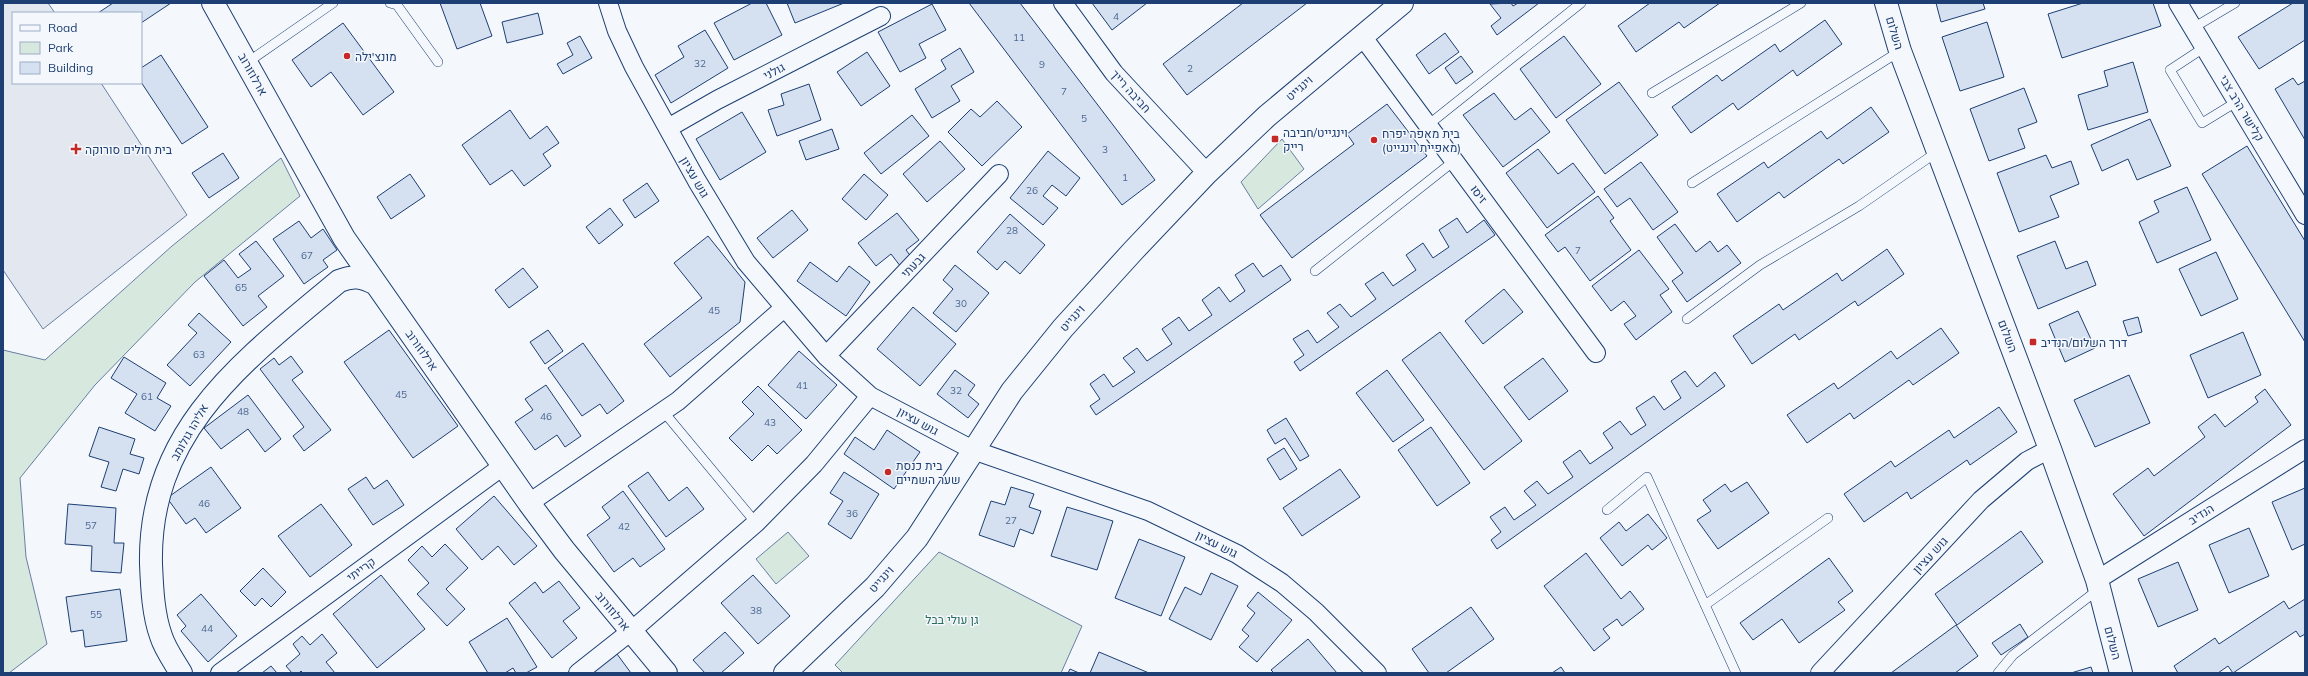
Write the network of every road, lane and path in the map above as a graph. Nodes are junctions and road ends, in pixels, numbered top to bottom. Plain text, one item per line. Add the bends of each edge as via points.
1 (213, 3) edge
2 (333, 3) edge
3 (390, 3) edge
4 (608, 3) edge
5 (1063, 3) edge
6 (1402, 3) edge
7 (1581, 3) edge
8 (1801, 3) edge
9 (1886, 3) edge
10 (2178, 3) edge
11 (2235, 3) edge
12 (881, 16) dead end
13 (2193, 28) junction
14 (1362, 36) junction
15 (2205, 47) junction
16 (1900, 51) junction
17 (248, 62) junction
18 (438, 62) dead end
19 (1652, 93) dead end
20 (2238, 101) junction
21 (1428, 125) junction
22 (668, 128) junction
23 (1937, 152) junction
24 (1454, 161) junction
25 (1207, 173) junction
26 (1000, 174) dead end
27 (1692, 183) dead end
28 (2305, 215) edge
29 (344, 238) junction
30 (1315, 271) dead end
31 (339, 281) junction
32 (376, 284) junction
33 (784, 308) junction
34 (1687, 319) dead end
35 (1596, 352) dead end
36 (826, 356) junction
37 (870, 396) junction
38 (664, 411) junction
39 (2050, 449) junction
40 (2305, 449) edge
41 (973, 450) junction
42 (503, 466) junction
43 (529, 503) junction
44 (1607, 510) dead end
45 (1828, 518) dead end
46 (756, 523) junction
47 (2098, 584) junction
48 (1706, 605) junction
49 (630, 632) junction
50 (181, 673) edge
51 (220, 673) edge
52 (578, 673) edge
53 (666, 673) edge
54 (785, 673) edge
55 (1377, 673) edge
56 (1736, 673) edge
57 (1820, 673) edge
58 (1998, 673) edge
59 (2121, 673) edge

1 - 17 street, ארלוזורוב
2 - 17 lane
3 - 18 lane via 397,5
4 - 22 street, גוש עציון via 617,31
5 - 25 street, חביבה רייך via 1114,74
6 - 14 street, וינגייט
7 - 21 lane
8 - 19 lane
9 - 16 street, השלום
10 - 13 street, קלישר הרב צבי
11 - 13 lane
12 - 22 street, גולני
13 - 15 street, קלישר הרב צבי
14 - 21 street, זיסו
14 - 25 street, וינגייט via 1267,116
15 - 20 street, קלישר הרב צבי
15 - 20 lane via 2170,70 2202,123
16 - 23 street, השלום
16 - 27 lane
17 - 29 street, ארלוזורוב
20 - 28 street, קלישר הרב צבי
21 - 24 street, זיסו
22 - 33 street, גוש עציון via 746,262
23 - 34 lane via 1859,206 1760,265
23 - 39 street, השלום
24 - 30 lane
24 - 35 street, זיסו
25 - 41 street, וינגייט via 1063,328 1012,391
26 - 36 street, גבעתי
29 - 31 street via 348,260
29 - 32 street, ארלוזורוב
31 - 32 street, אליהו גולומב via 350,277 363,277
31 - 50 street, אליהו גולומב via 267,341 214,393 190,425 173,456 158,498 151,537 152,577 160,636
32 - 42 street, ארלוזורוב
33 - 36 street, גוש עציון
33 - 38 street
36 - 37 street, גוש עציון
37 - 41 street, גוש עציון
37 - 46 street via 814,464
38 - 43 street
38 - 46 lane
39 - 47 street, השלום
39 - 57 street, גוש עציון via 2027,461 1981,500
40 - 47 street, הנדיב
41 - 54 street, וינגייט via 917,538 854,608
41 - 55 street, גוש עציון via 1148,511 1237,554 1282,583 1316,612
42 - 43 street, ארלוזורוב
42 - 51 street, קרייתי
43 - 49 street, ארלוזורוב
44 - 48 lane via 1647,477
45 - 48 lane
46 - 49 street
47 - 58 lane via 2013,655
47 - 59 street, השלום
48 - 56 lane
49 - 52 street
49 - 53 street, ארלוזורוב

